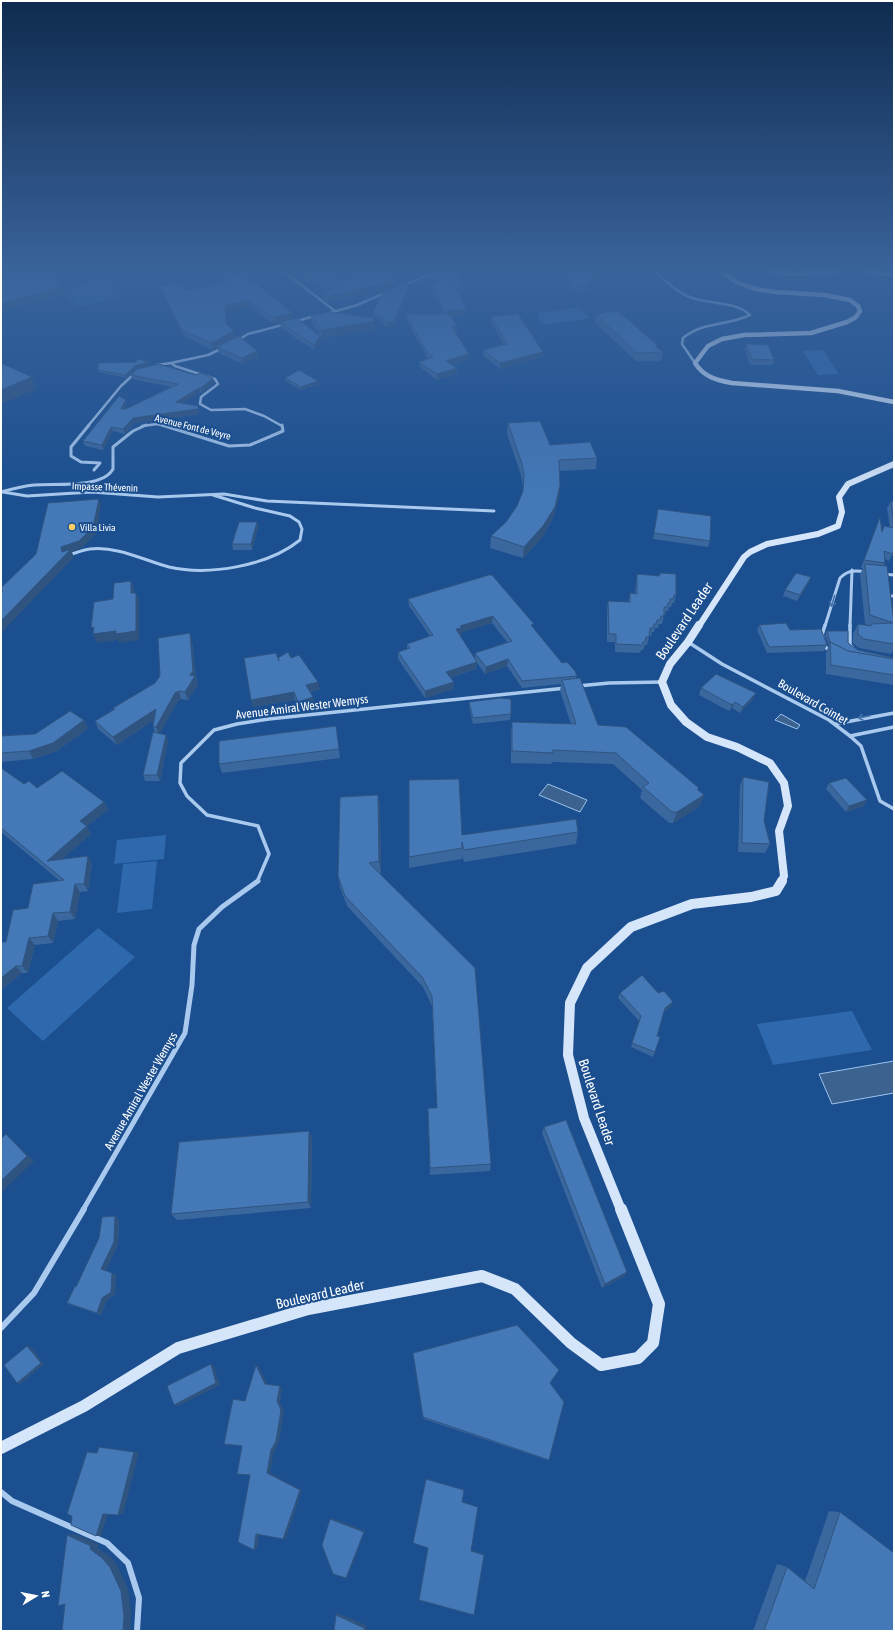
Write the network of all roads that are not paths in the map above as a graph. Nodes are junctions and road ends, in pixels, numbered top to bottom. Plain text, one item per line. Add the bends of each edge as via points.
1 (224, 347) edge
2 (684, 347) edge
3 (708, 347) edge
4 (171, 363) junction
5 (696, 363) junction
6 (155, 366) edge
7 (137, 371) edge
8 (894, 402) edge
9 (894, 464) edge
10 (94, 470) dead end
11 (1, 492) edge
12 (208, 494) junction
13 (494, 511) dead end
14 (66, 556) edge
15 (852, 570) junction
16 (872, 572) edge
17 (878, 573) edge
18 (885, 574) junction
19 (894, 575) edge
20 (886, 581) edge
21 (886, 588) edge
22 (894, 596) edge
23 (688, 642) junction
24 (858, 651) edge
25 (838, 654) edge
26 (662, 682) junction
27 (894, 712) edge
28 (835, 724) junction
29 (894, 727) edge
30 (850, 736) junction
31 (894, 809) edge
32 (1, 1328) edge
33 (1, 1448) edge
34 (1, 1492) edge
35 (137, 1631) edge

1 - 4 street via 208,355
2 - 5 street
3 - 5 street
4 - 6 street
4 - 11 street, Avenue Font de Veyre via 215,379 218,384 200,397 200,404 206,409 245,409 282,425 283,431 250,445 229,446 157,424 148,424 137,428 113,447 112,471 105,477 89,482 35,485
5 - 8 street via 704,375 725,382 838,391
7 - 10 street via 121,386 71,446 71,456 80,462 100,463
9 - 23 street, Boulevard Leader via 848,484 839,498 842,512 838,526 826,532 756,548 744,557
11 - 12 street, Impasse Thévenin via 28,496 92,492 152,496
12 - 13 street, Impasse Thévenin via 267,501
12 - 14 street via 290,516 299,522 302,529 300,540 289,549 266,558 241,566 213,569 182,569 110,549 92,549
15 - 16 street
15 - 24 street via 849,633 850,645
15 -> 25 street via 840,578 822,635 826,648
17 - 18 street
18 - 19 street
18 - 20 street
21 - 22 street via 887,596
23 - 26 street, Boulevard Leader via 670,664
23 - 28 street, Boulevard Cointet via 722,664
26 - 32 street, Avenue Amiral Wester Wemyss via 610,683 269,719 214,730 195,748 181,763 180,783 187,796 207,815 258,826 269,854 257,882 222,907 199,928 194,945 192,985 185,1033 38,1286
26 - 33 street, Boulevard Leader via 672,705 686,722 707,737 770,763 784,783 788,806 779,831 784,876 776,891 751,897 692,904 631,928 587,968 570,1003 568,1056 584,1118 659,1304 653,1343 638,1358 601,1365 571,1343 515,1289 482,1276 308,1309 178,1348 84,1406
27 -> 28 street
28 - 30 street, Boulevard Cointet
29 - 30 street
30 - 31 street, Boulevard Cointet via 861,746 880,801
34 - 35 street via 12,1501 107,1543 128,1563 139,1598

